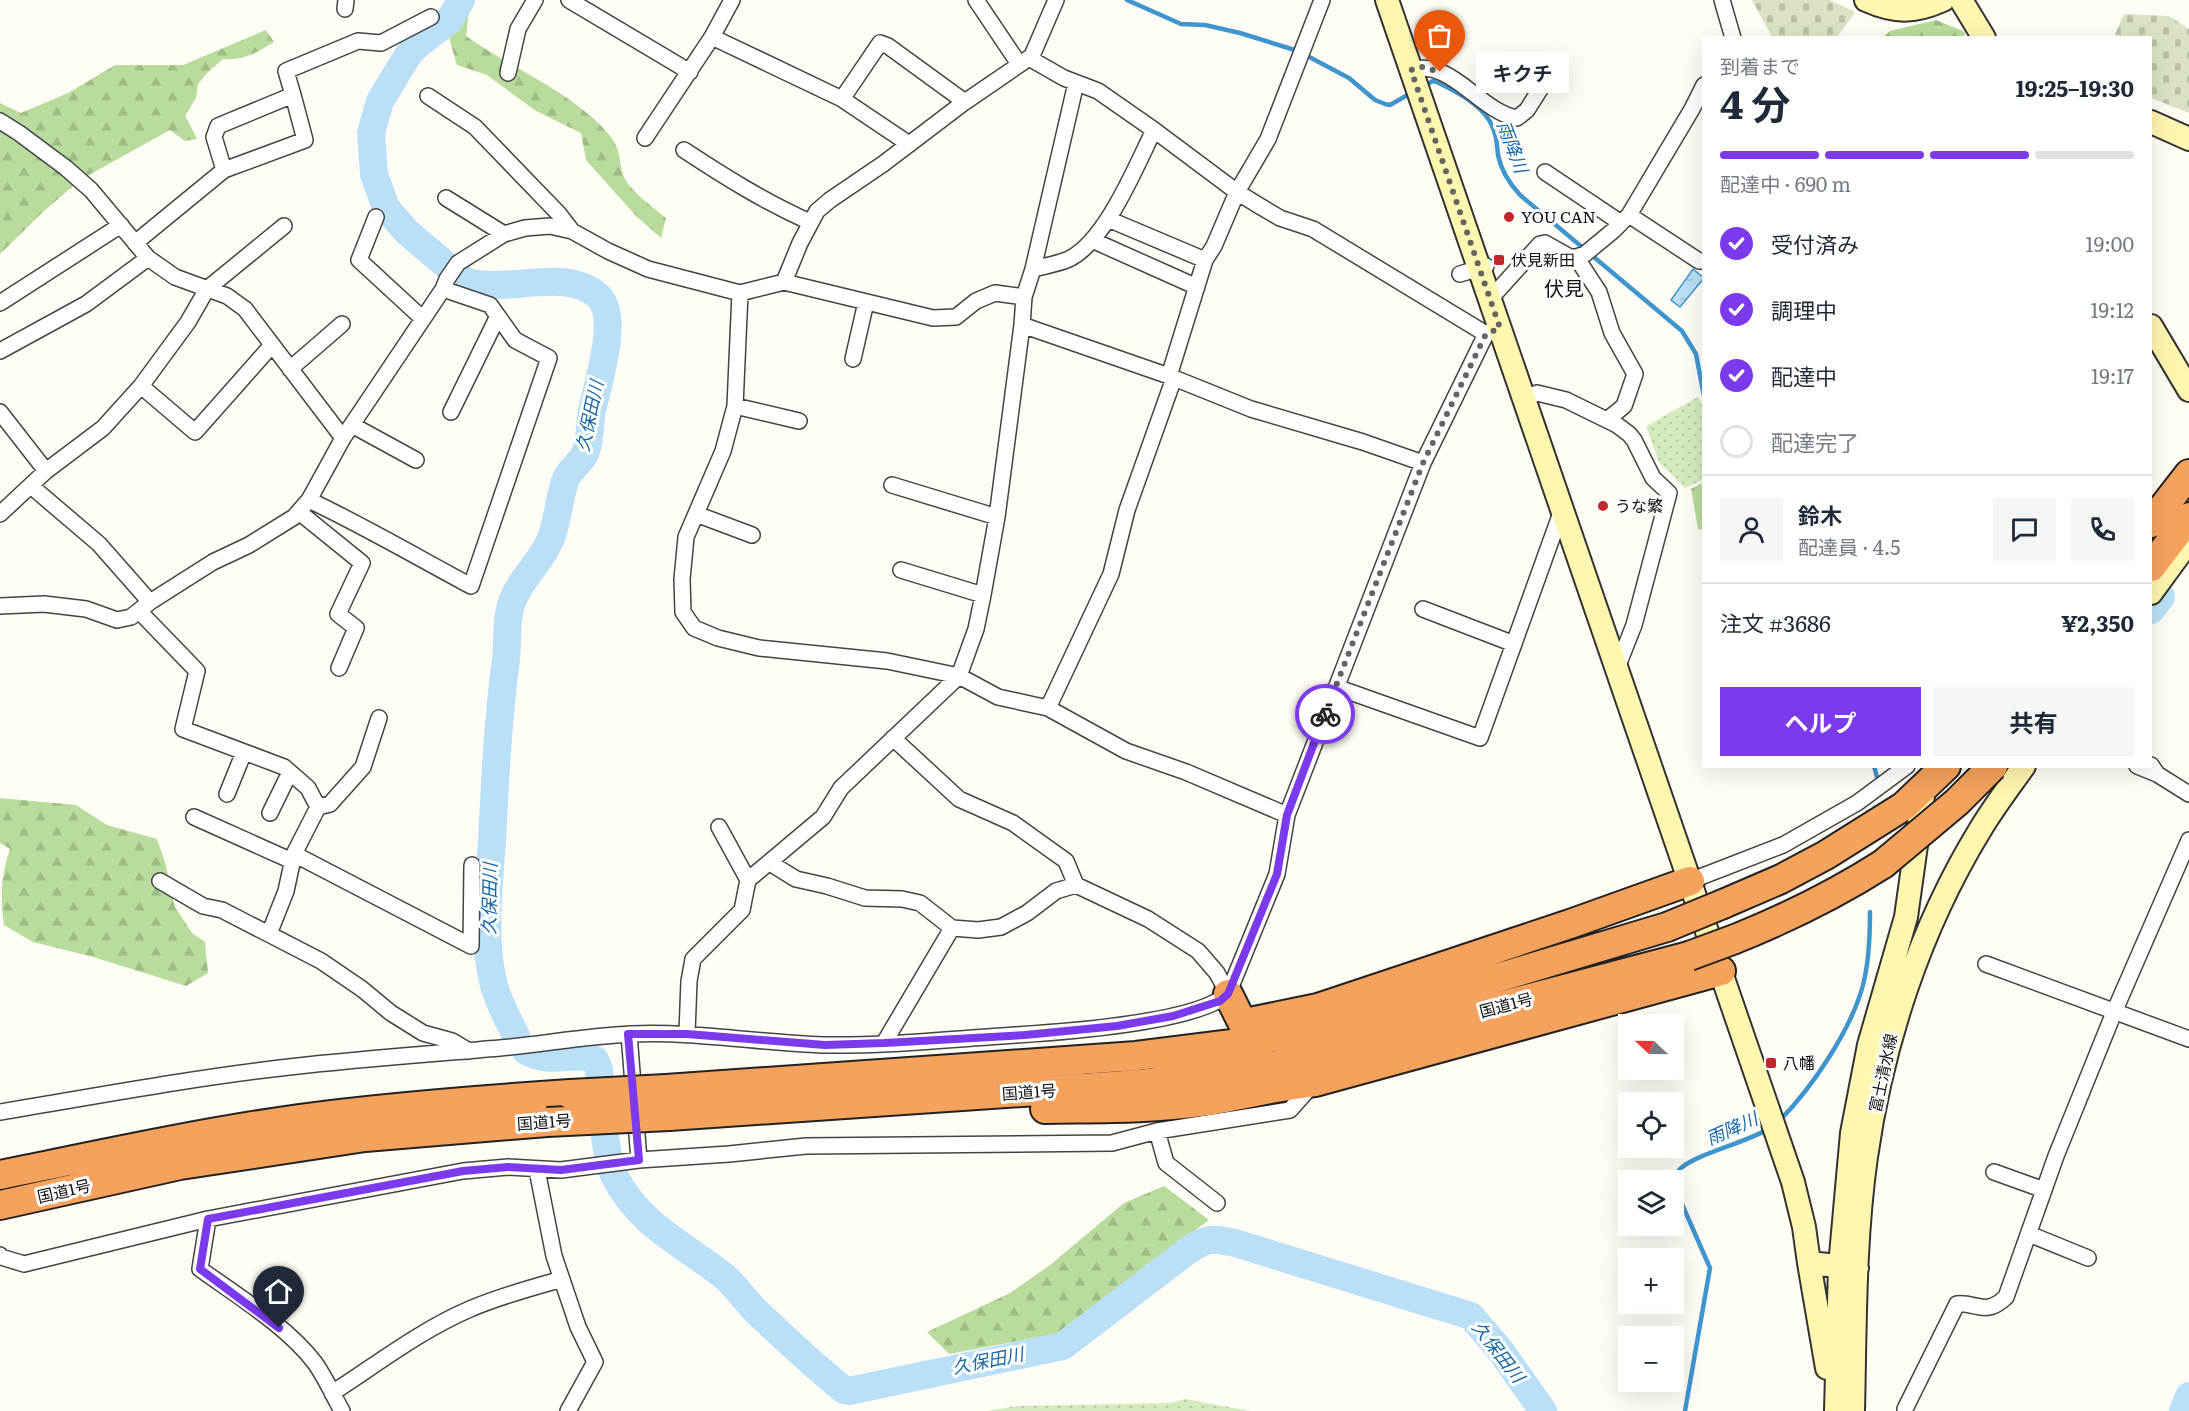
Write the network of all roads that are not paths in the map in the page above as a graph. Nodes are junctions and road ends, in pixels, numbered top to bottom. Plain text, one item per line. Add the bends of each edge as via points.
1 (535, 0) edge
2 (570, 0) edge
3 (732, 0) edge
4 (976, 0) edge
5 (1056, 0) edge
6 (1322, 0) edge
7 (1387, 0) edge
8 (1722, 0) edge
9 (1866, 0) edge
10 (1944, 0) edge
11 (1961, 0) edge
12 (430, 17) dead end
13 (1732, 36) edge
14 (1983, 36) edge
15 (712, 37) junction
16 (1025, 61) junction
17 (1553, 69) dead end
18 (1411, 70) junction
19 (690, 72) junction
20 (508, 74) dead end
21 (1076, 83) junction
22 (1702, 89) edge
23 (293, 94) junction
24 (428, 96) dead end
25 (842, 99) junction
26 (965, 102) junction
27 (0, 121) edge
28 (2152, 122) edge
29 (1154, 130) junction
30 (645, 138) dead end
31 (2189, 139) edge
32 (909, 144) junction
33 (684, 150) dead end
34 (224, 170) junction
35 (1545, 172) dead end
36 (1237, 192) junction
37 (446, 198) dead end
38 (376, 217) dead end
39 (1108, 219) junction
40 (1625, 219) junction
41 (810, 222) junction
42 (121, 225) junction
43 (284, 226) dead end
44 (572, 231) junction
45 (504, 234) junction
46 (1092, 240) junction
47 (135, 243) junction
48 (1575, 257) junction
49 (148, 258) junction
50 (1205, 260) junction
51 (1702, 261) edge
52 (1488, 265) dead end
53 (1033, 269) junction
54 (1460, 274) dead end
55 (784, 282) junction
56 (445, 284) junction
57 (1197, 287) junction
58 (207, 289) junction
59 (740, 293) junction
60 (1024, 297) junction
61 (1491, 298) junction
62 (866, 302) junction
63 (0, 303) edge
64 (498, 316) junction
65 (423, 319) junction
66 (342, 324) dead end
67 (1022, 325) junction
68 (2152, 328) edge
69 (1493, 331) junction
70 (272, 345) junction
71 (0, 351) edge
72 (853, 359) dead end
73 (290, 369) junction
74 (1171, 377) junction
75 (141, 386) junction
76 (2189, 390) edge
77 (1524, 399) junction
78 (735, 406) junction
79 (0, 412) edge
80 (451, 412) dead end
81 (1608, 419) junction
82 (800, 421) dead end
83 (352, 425) junction
84 (343, 438) junction
85 (416, 460) dead end
86 (1423, 463) junction
87 (46, 471) junction
88 (2189, 474) edge
89 (892, 485) dead end
90 (31, 486) junction
91 (309, 500) junction
92 (1562, 510) junction
93 (299, 512) junction
94 (696, 513) junction
95 (0, 514) edge
96 (997, 517) junction
97 (2189, 517) edge
98 (2152, 522) edge
99 (752, 535) dead end
100 (2189, 541) edge
101 (2152, 566) edge
102 (901, 570) dead end
103 (2152, 592) edge
104 (983, 595) junction
105 (0, 606) edge
106 (144, 606) junction
107 (1423, 609) dead end
108 (1514, 644) junction
109 (339, 668) dead end
110 (1617, 668) junction
111 (959, 676) junction
112 (1336, 687) junction
113 (1048, 708) junction
114 (379, 718) dead end
115 (893, 738) junction
116 (244, 752) junction
117 (1940, 768) edge
118 (1991, 768) edge
119 (2023, 768) edge
120 (2154, 770) edge
121 (290, 772) junction
122 (1915, 777) edge
123 (227, 794) dead end
124 (2189, 794) edge
125 (318, 807) junction
126 (270, 813) dead end
127 (1287, 815) junction
128 (194, 817) dead end
129 (719, 827) dead end
130 (2189, 840) edge
131 (293, 857) junction
132 (770, 863) junction
133 (472, 865) dead end
134 (160, 880) dead end
135 (748, 880) junction
136 (1690, 881) junction
137 (1076, 885) junction
138 (952, 928) junction
139 (269, 934) junction
140 (1986, 964) dead end
141 (1721, 971) junction
142 (1228, 994) junction
143 (2115, 1010) junction
144 (1243, 1024) junction
145 (628, 1034) junction
146 (687, 1034) junction
147 (2189, 1039) edge
148 (884, 1043) junction
149 (470, 1051) junction
150 (1070, 1062) junction
151 (1315, 1082) junction
152 (913, 1099) junction
153 (667, 1102) junction
154 (0, 1112) edge
155 (1157, 1131) junction
156 (639, 1160) junction
157 (537, 1170) junction
158 (1994, 1172) dead end
159 (0, 1175) edge
160 (2044, 1190) junction
161 (1218, 1203) dead end
162 (0, 1205) edge
163 (208, 1219) junction
164 (2029, 1234) junction
165 (0, 1255) edge
166 (2088, 1258) dead end
167 (1809, 1263) junction
168 (1848, 1267) junction
169 (562, 1279) junction
170 (332, 1393) junction
171 (1905, 1409) dead end
172 (342, 1411) edge
173 (568, 1411) edge
174 (1835, 1411) edge
175 (1853, 1411) edge

1 - 20 street via 518,29
2 - 19 street
3 - 15 street
4 - 16 street
5 - 16 street
6 - 36 street via 1268,139
7 - 18 street
8 - 13 street
9 - 10 street via 1900,11
11 - 14 street
12 - 23 street via 381,43 358,41 286,71
15 - 19 street
15 - 25 street
16 - 21 street
16 - 26 street
17 - 18 street via 1527,110 1517,118 1440,72 1422,67
18 - 61 street
19 - 30 street
21 - 29 street via 1098,91
21 - 53 street
22 - 40 street
23 - 34 street via 218,126 214,137
23 - 34 street via 305,140
24 - 44 street via 475,127
25 - 26 street via 880,43
25 - 32 street
26 - 32 street
27 - 42 street via 66,168
28 - 31 street
29 - 36 street
29 - 39 street
32 - 41 street via 830,200
33 - 41 street via 781,210
34 - 47 street
35 - 40 street
36 - 50 street
36 - 69 street via 1280,218 1313,229
37 - 45 street
38 - 65 street via 359,260
39 - 46 street
39 - 50 street
40 - 48 street via 1605,239
40 - 51 street
41 - 55 street
42 - 47 street
42 - 63 street
43 - 58 street
44 - 45 street via 550,226
44 - 59 street via 648,269
45 - 56 street via 458,263
46 - 53 street via 1070,259
46 - 57 street
47 - 49 street
48 - 61 street via 1540,244
48 - 81 street via 1599,292 1612,333 1635,374 1624,406
49 - 58 street via 175,276
49 - 71 street via 86,304
50 - 57 street
52 - 54 street
53 - 60 street
55 - 59 street
55 - 62 street
56 - 64 street via 490,305
56 - 65 street
57 - 74 street
58 - 70 street via 227,296 245,309
58 - 75 street
59 - 78 street
60 - 62 street via 995,293 976,301 956,317 933,318
60 - 67 street
61 - 69 street
62 - 72 street
64 - 80 street
64 - 91 street via 515,340 549,358 471,586
65 - 83 street
66 - 73 street
67 - 74 street
67 - 96 street
68 - 76 street
69 - 77 street
69 - 86 street
70 - 73 street
70 - 75 street via 195,432
73 - 84 street
74 - 86 street via 1251,409
74 - 113 street via 1127,510 1112,574
75 - 87 street via 103,428
77 - 81 street via 1537,393 1566,400
77 - 92 street
78 - 82 street
78 - 94 street via 723,451
79 - 87 street
81 - 110 street via 1629,434 1653,478 1669,493 1634,625
83 - 84 street
83 - 85 street
84 - 91 street
86 - 112 street
87 - 90 street
88 - 98 highway
89 - 96 street
90 - 95 street
90 - 106 street via 99,544
91 - 93 street
92 - 108 street
92 - 110 street
93 - 106 street
93 - 109 street via 362,563 338,614 356,628
94 - 99 street
94 - 111 street via 686,537 682,579 683,612 694,628 759,648 887,661
96 - 104 street
97 - 101 highway
100 - 103 street
102 - 104 street
104 - 111 street
105 - 106 street via 44,604 86,609 117,620 131,618
106 - 116 street via 197,671 183,729
107 - 108 street
108 - 112 street via 1480,738
110 - 136 street
111 - 113 street via 998,697
111 - 115 street
112 - 127 street
113 - 127 street via 1126,751
114 - 125 street via 363,767 330,804
115 - 132 street via 841,788 823,817
115 - 137 street via 959,799 1013,823 1066,861
116 - 121 street
116 - 123 street
117 - 122 highway, 国道1号
118 - 152 highway, 国道1号, bridge via 1958,802 1849,886 1774,923 1689,956 1277,1065 1140,1084
119 - 168 street, 富士清水線 via 1980,829 1948,889 1889,1038
120 - 124 street
121 - 125 street via 308,788
121 - 126 street
122 - 136 street via 1857,803 1783,845
122 - 150 highway, 国道1号, bridge via 1904,806 1826,855 1781,879 1667,927 1304,1032 1167,1054
122 - 168 street, 富士清水線 via 1906,917 1869,1045 1852,1133
125 - 131 street
127 - 142 street via 1277,874
128 - 131 street
129 - 135 street
130 - 143 street
131 - 133 street via 471,946
131 - 139 street via 286,891
132 - 135 street
132 - 138 street via 796,879 865,898 920,903
134 - 139 street via 203,906 222,910
135 - 146 street via 742,910 693,959
136 - 141 street
136 - 144 highway via 1318,1008
137 - 138 street via 1056,891 1001,927
137 - 142 street via 1148,919 1198,951
138 - 148 street
139 - 149 street via 321,961 423,1033
140 - 143 street
141 - 151 highway
141 - 167 street via 1793,1182
142 - 144 highway
142 - 148 street via 1220,1001 1173,1016 1117,1026
143 - 147 street
143 - 160 street
144 - 150 highway
145 - 146 street
145 - 149 street
145 - 156 street
146 - 148 street via 825,1045
149 - 154 street via 289,1067
150 - 153 highway, 国道1号
151 - 152 highway via 1201,1102 1145,1107 942,1112
151 - 155 street via 1290,1110
152 - 153 highway, 国道1号
153 - 159 highway, 国道1号, bridge via 570,1094 434,1104 297,1119
153 - 162 highway, 国道1号, bridge via 547,1122 342,1140 180,1165
155 - 156 street via 1112,1143 806,1146
155 - 161 street via 1166,1163
156 - 157 street
157 - 163 street via 508,1167 463,1171
157 - 169 street
158 - 160 street
160 - 164 street
163 - 165 street via 24,1264
163 - 170 street via 200,1269 292,1339 314,1362
164 - 166 street
164 - 171 street via 2003,1300 1983,1308 1957,1304
167 - 168 street
167 - 174 street
168 - 174 street, 富士清水線
168 - 175 street, 富士清水線
169 - 170 street via 469,1309 424,1333
169 - 173 street via 594,1362
170 - 172 street

